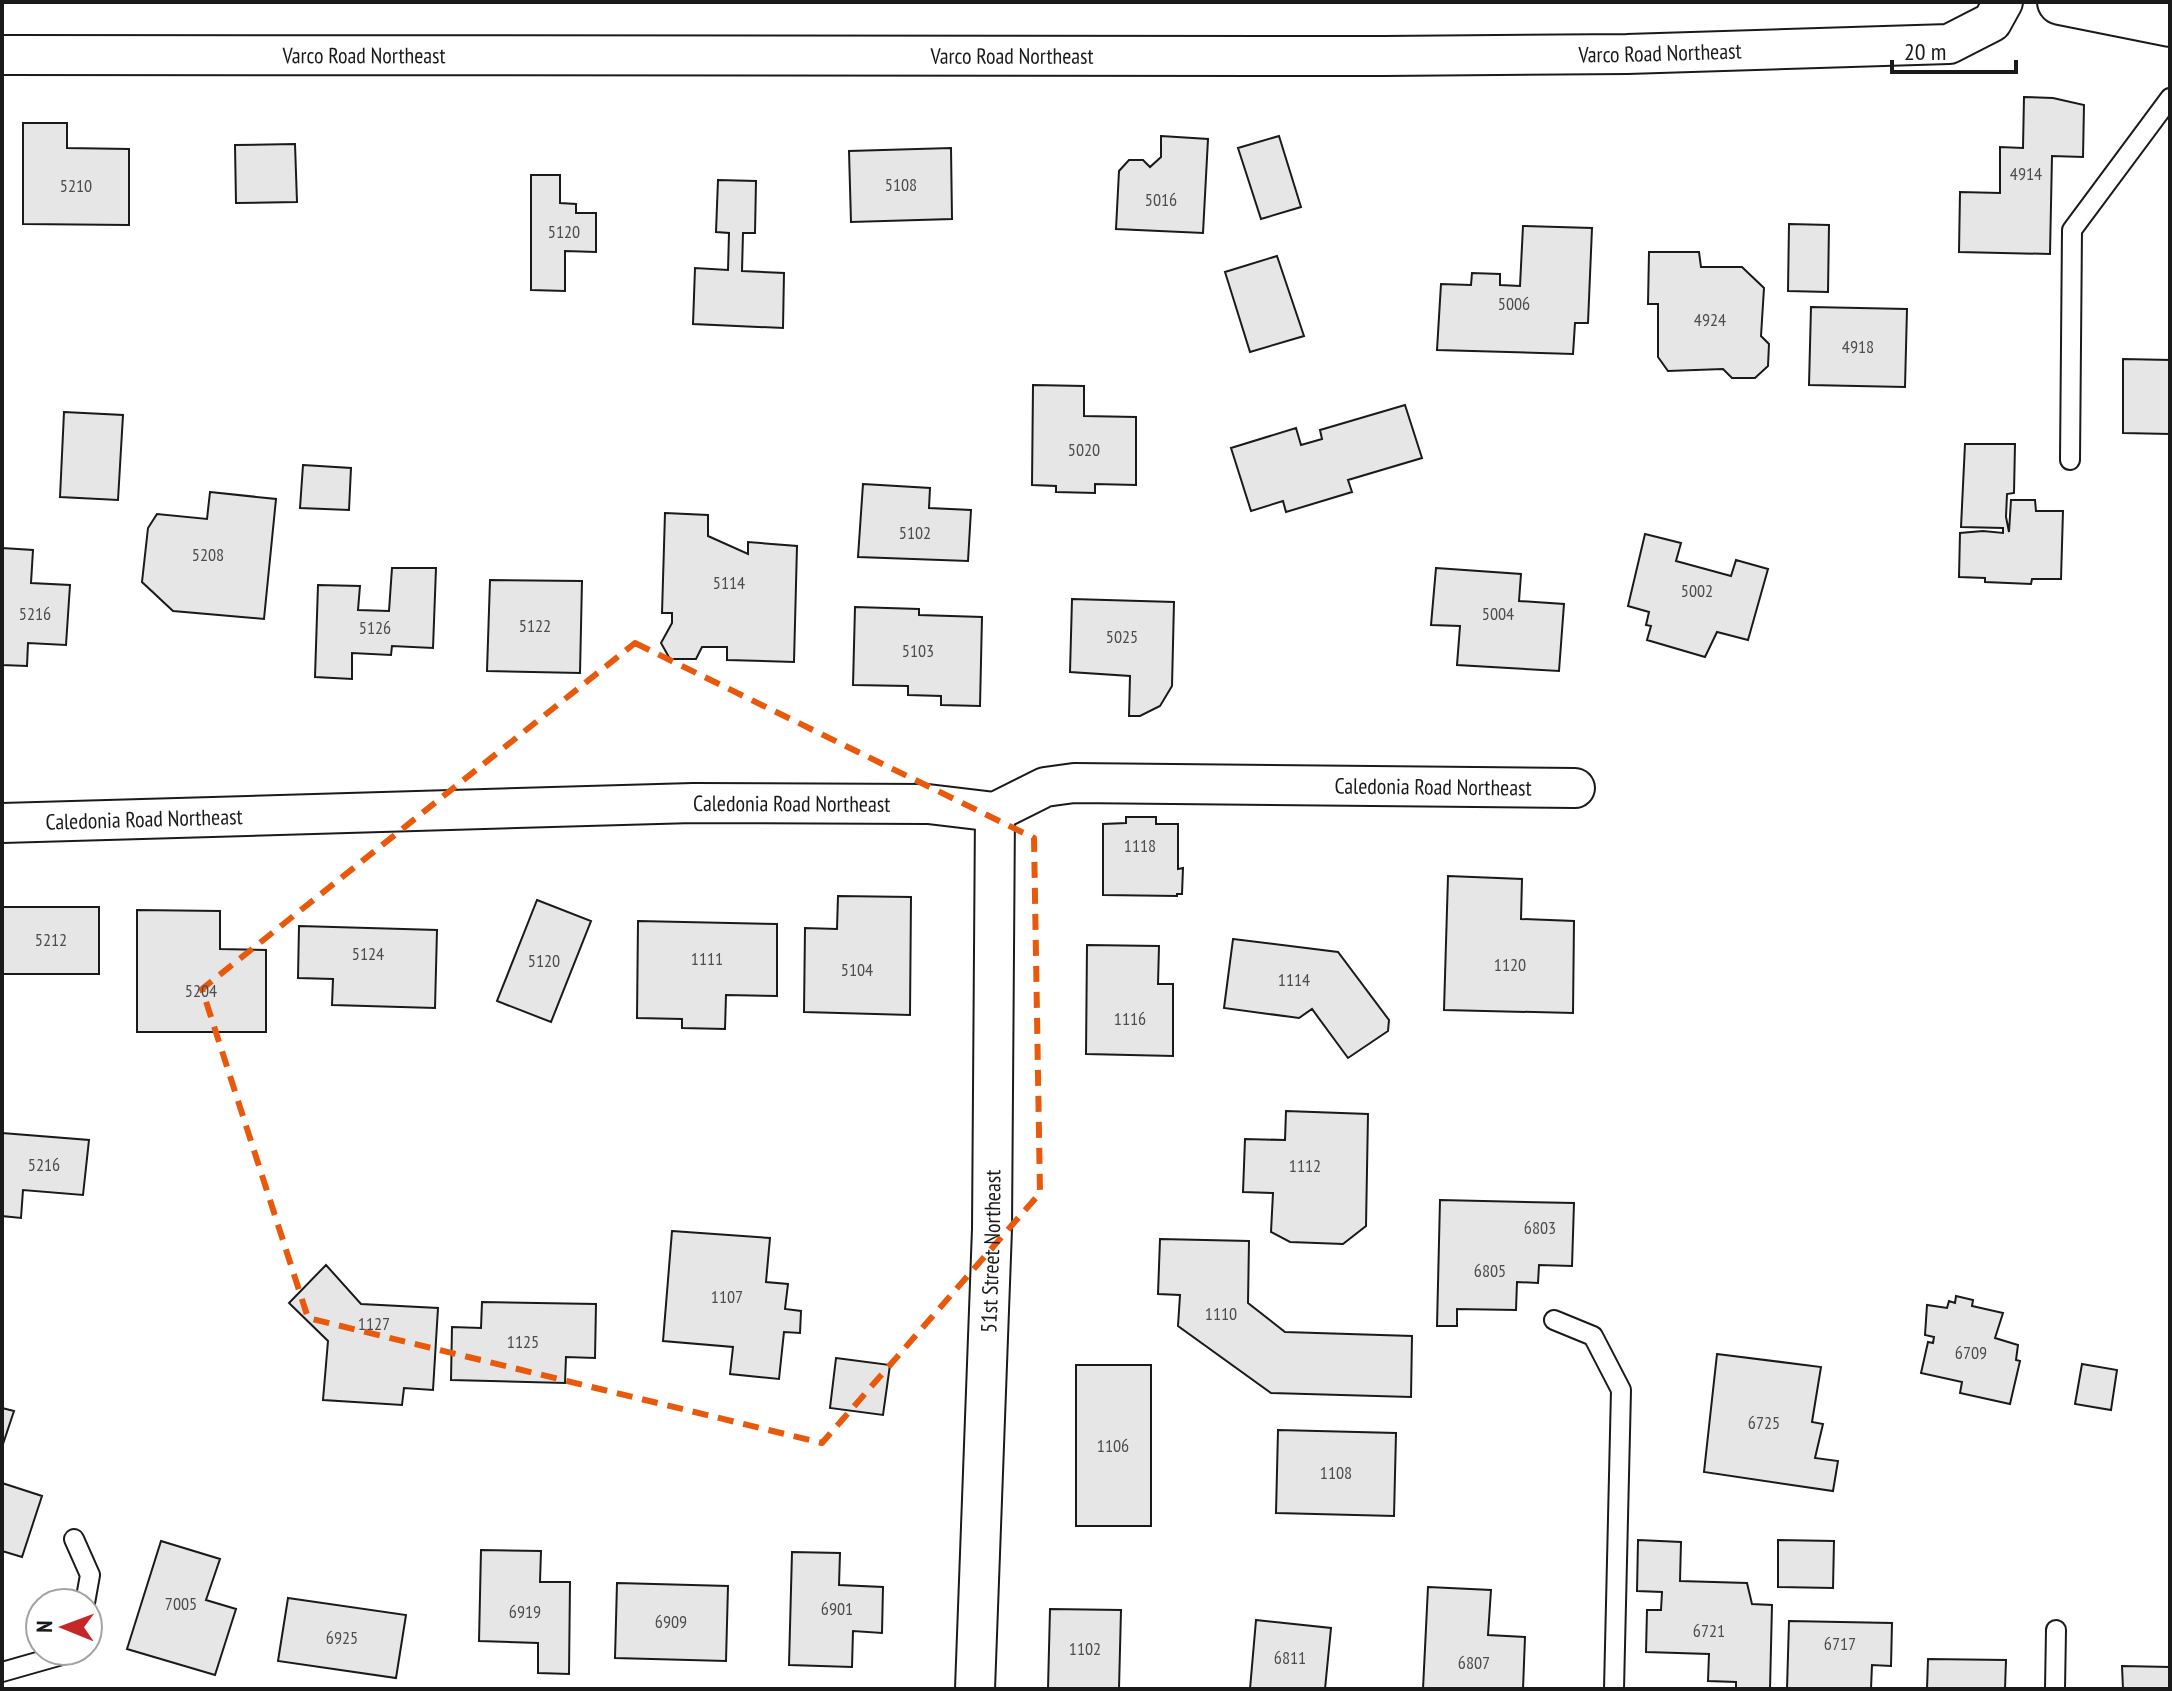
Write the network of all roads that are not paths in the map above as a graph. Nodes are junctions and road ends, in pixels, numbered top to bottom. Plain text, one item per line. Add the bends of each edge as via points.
1 (2003, 2) edge
2 (2060, 2) edge
3 (2170, 24) edge
4 (2, 55) edge
5 (2170, 98) edge
6 (2070, 460) dead end
7 (1575, 788) dead end
8 (995, 812) junction
9 (2, 823) edge
10 (1554, 1320) dead end
11 (74, 1539) dead end
12 (88, 1587) edge
13 (2056, 1630) dead end
14 (24, 1666) edge
15 (2, 1672) edge
16 (975, 1689) edge
17 (1614, 1689) edge
18 (2055, 1689) edge

1 - 4 street, Varco Road Northeast via 1992,22 1949,44 1627,54
2 - 3 street
5 - 6 lane via 2072,230
7 - 8 street, Caledonia Road Northeast via 1074,783 1045,787
8 - 9 street, Caledonia Road Northeast via 928,804 693,803
8 - 16 street, 51st Street Northeast via 992,1229
10 - 17 lane via 1593,1336 1621,1390
11 - 12 lane via 90,1575
13 - 18 lane
14 - 15 lane

